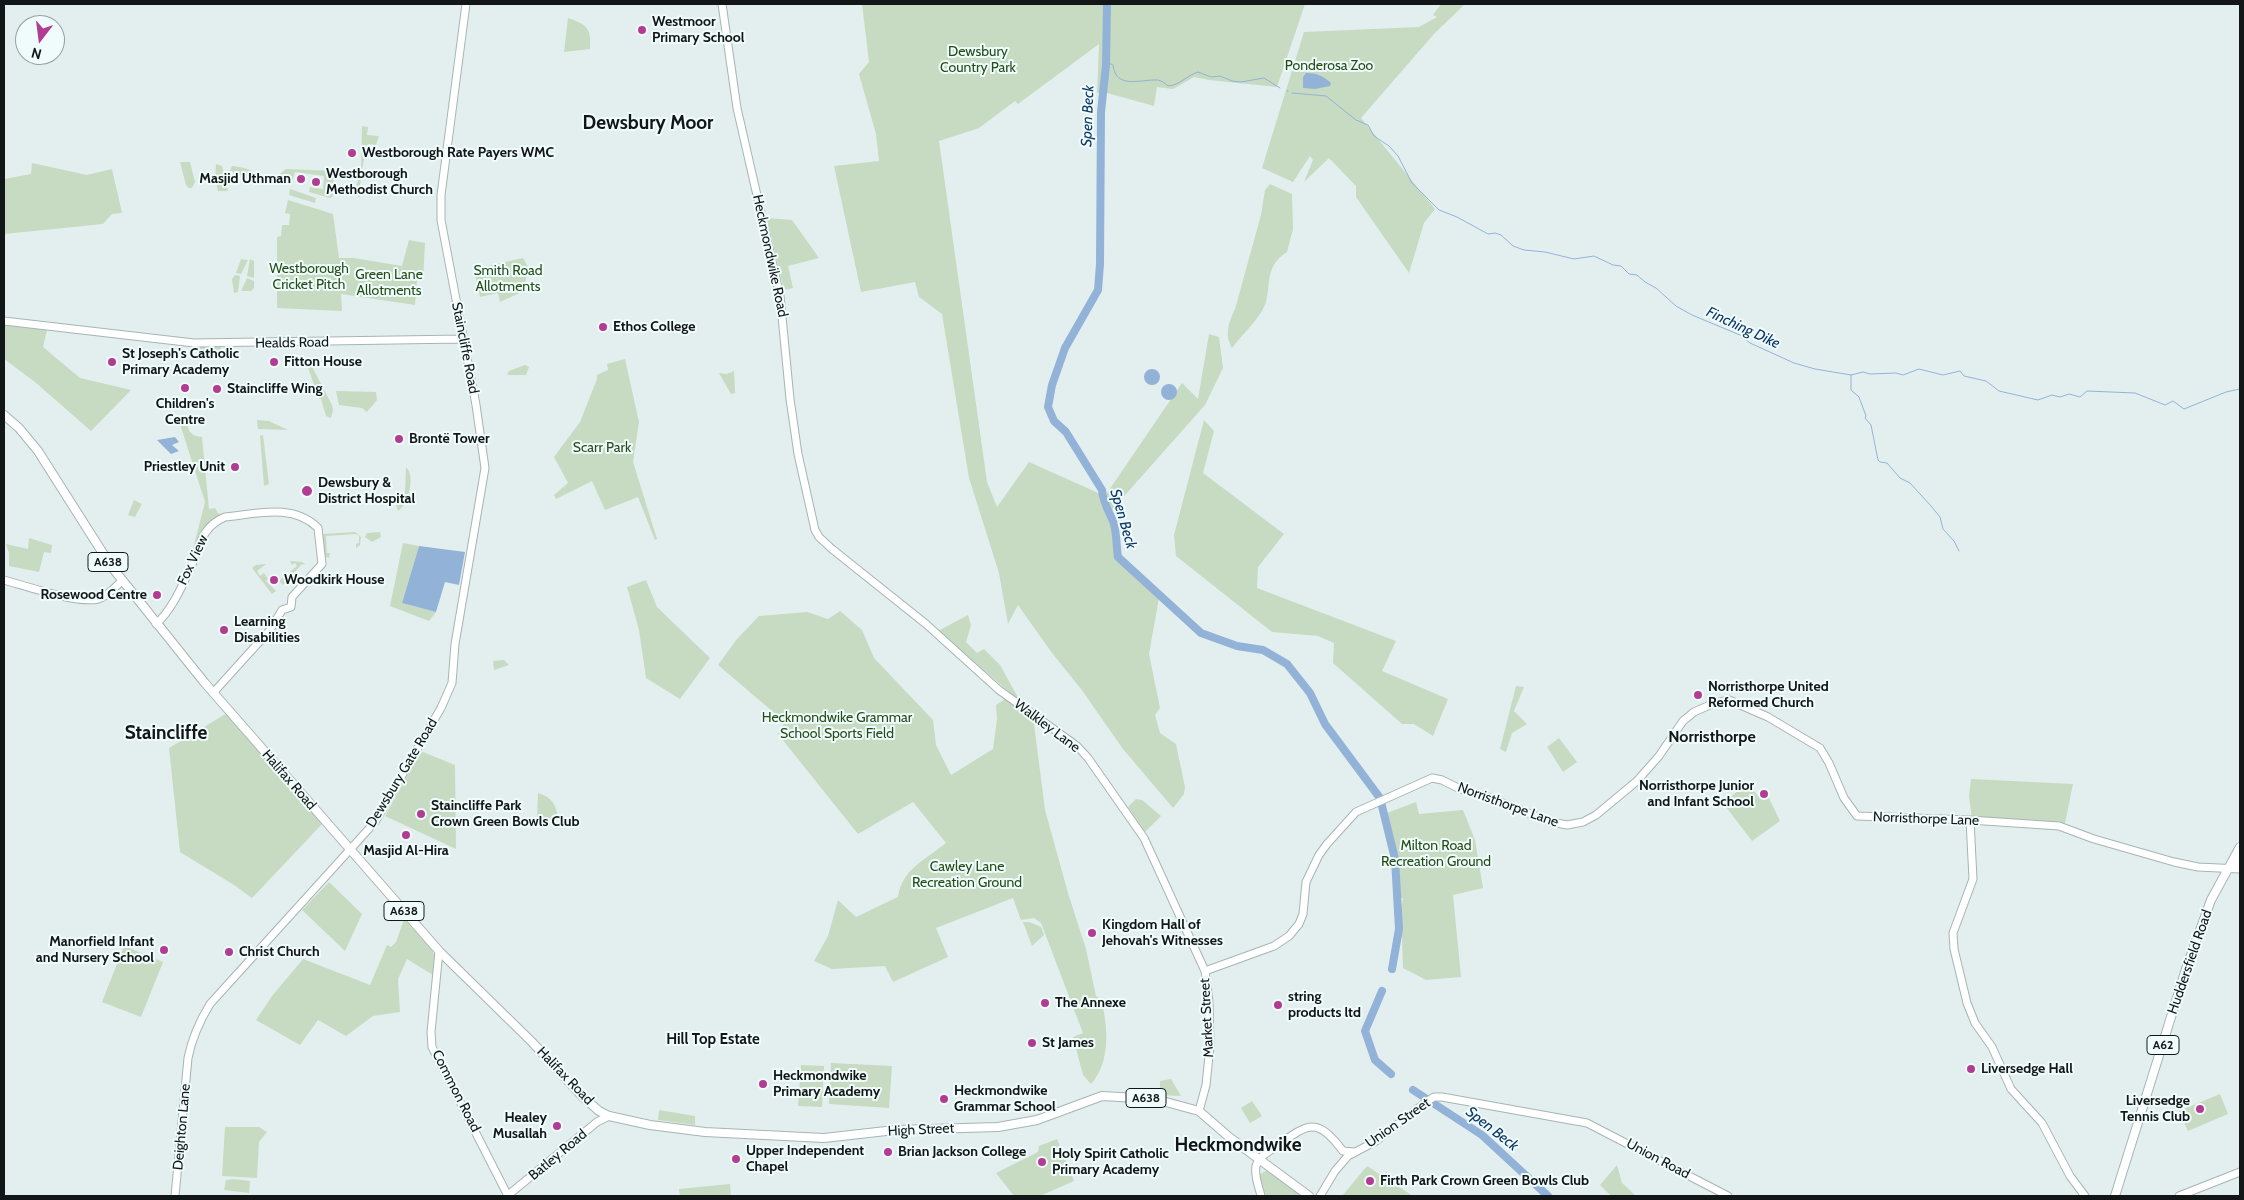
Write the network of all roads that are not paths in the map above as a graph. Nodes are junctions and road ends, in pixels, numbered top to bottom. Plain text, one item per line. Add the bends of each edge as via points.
1 (466, 4) edge
2 (722, 4) edge
3 (4, 321) edge
4 (462, 339) junction
5 (4, 415) edge
6 (842, 557) joint
7 (4, 580) edge
8 (122, 580) junction
9 (156, 624) junction
10 (449, 692) joint
11 (213, 693) junction
12 (1970, 820) junction
13 (2240, 847) edge
14 (350, 851) junction
15 (2234, 857) junction
16 (2240, 867) edge
17 (2227, 868) junction
18 (439, 951) junction
19 (1205, 970) junction
20 (188, 1058) joint
21 (1202, 1100) junction
22 (1186, 1106) junction
23 (1199, 1111) junction
24 (609, 1116) junction
25 (1587, 1123) joint
26 (1341, 1148) junction
27 (1354, 1152) junction
28 (1260, 1158) junction
29 (1342, 1163) junction
30 (2240, 1172) edge
31 (175, 1196) edge
32 (508, 1196) edge
33 (1261, 1196) edge
34 (1309, 1196) edge
35 (1320, 1196) edge
36 (1728, 1196) edge
37 (2085, 1196) edge
38 (2115, 1196) edge
39 (2179, 1196) edge

1 - 4 street, Staincliffe Road via 441,208 442,233
2 - 6 street, Heckmondwike Road via 737,108 780,296 791,408 810,512 819,538
3 - 4 street, Healds Road via 194,343
4 - 10 street, Staincliffe Road via 476,405 484,468
5 - 8 main road, Halifax Road / A638 via 19,428 43,459
6 - 19 street, Walkley Lane via 926,624 1010,698 1077,746 1144,838
7 - 8 street via 62,596 93,600 104,597
8 - 9 main road, Halifax Road / A638
9 - 11 main road, Halifax Road / A638
9 - 11 street, Fox View via 166,616 208,528 225,517 292,513 306,518 318,528 322,564 292,597 291,607 282,610 270,630
10 - 14 street, Dewsbury Gate Road via 381,812
11 - 14 main road, Halifax Road / A638
12 - 17 street, Norristhorpe Lane via 2059,826 2174,862
12 - 19 street, Norristhorpe Lane via 1857,816 1844,798 1820,748 1768,717 1729,700 1712,704 1683,721 1660,756 1637,781 1583,822 1567,826 1551,822 1432,778 1356,812 1319,855 1306,882 1303,914 1288,936 1274,946
12 - 37 street via 1972,879 1953,934 1967,1003 1974,1023 1992,1047 2011,1089 2042,1123 2070,1176
13 - 15 main road, Huddersfield Road / A62
14 - 18 main road, Halifax Road / A638
14 - 20 street, Dewsbury Gate Road via 210,1004 191,1041
15 - 16 main road
15 - 17 main road, Huddersfield Road / A62
16 - 17 street, Norristhorpe Lane
17 - 38 main road, Huddersfield Road / A62 via 2211,900 2186,969
18 - 24 main road, Halifax Road / A638 via 531,1041 583,1098
18 - 32 street, Common Road via 432,1047
19 - 21 street, Market Street via 1209,1002 1209,1065
20 - 31 street, Deighton Lane
21 - 22 street
21 - 23 street, Market Street
22 - 23 main road, High Street / A638
22 - 24 main road, High Street / A638 via 1162,1100 1102,1096 1037,1120 1013,1125 895,1130 824,1138 705,1132
23 - 28 main road, A638 via 1231,1139
24 - 32 street, Batley Road via 591,1127
25 - 27 street, Union Street via 1434,1097 1376,1141
25 - 36 street, Union Road
26 - 27 street
26 - 28 street via 1331,1134 1311,1127 1298,1131
26 - 29 street
27 - 29 street, Union Street
28 - 33 street via 1256,1171
28 - 34 main road, A638
29 - 35 street, Union Street
30 - 39 street

